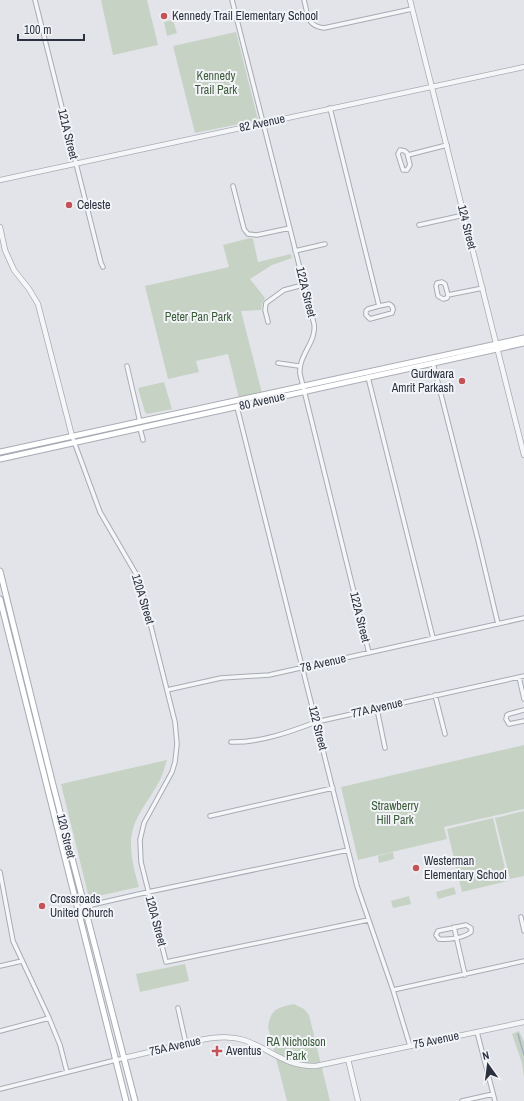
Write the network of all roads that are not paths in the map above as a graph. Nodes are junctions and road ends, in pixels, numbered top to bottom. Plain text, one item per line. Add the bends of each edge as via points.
1 (36, 0) edge
2 (232, 0) edge
3 (304, 0) edge
4 (410, 0) edge
5 (412, 9) junction
6 (524, 67) edge
7 (432, 87) junction
8 (330, 108) junction
9 (263, 122) junction
10 (447, 145) junction
11 (408, 155) junction
12 (76, 163) junction
13 (0, 180) edge
14 (233, 186) dead end
15 (464, 215) junction
16 (419, 225) dead end
17 (0, 227) edge
18 (290, 228) junction
19 (325, 244) dead end
20 (295, 251) junction
21 (103, 267) dead end
22 (303, 284) junction
23 (483, 288) junction
24 (448, 296) junction
25 (379, 306) junction
26 (268, 322) dead end
27 (524, 338) edge
28 (524, 343) edge
29 (498, 346) junction
30 (450, 354) junction
31 (278, 363) dead end
32 (433, 363) junction
33 (126, 366) dead end
34 (299, 366) junction
35 (384, 368) junction
36 (368, 377) junction
37 (303, 389) junction
38 (237, 407) junction
39 (184, 412) junction
40 (140, 422) junction
41 (140, 428) junction
42 (118, 433) junction
43 (72, 436) junction
44 (143, 440) dead end
45 (74, 443) junction
46 (0, 452) edge
47 (524, 455) edge
48 (0, 459) edge
49 (0, 571) edge
50 (0, 599) edge
51 (524, 618) edge
52 (498, 624) junction
53 (433, 638) junction
54 (13, 650) junction
55 (369, 653) junction
56 (303, 668) junction
57 (26, 675) junction
58 (524, 676) edge
59 (519, 677) junction
60 (20, 679) junction
61 (167, 690) junction
62 (435, 695) junction
63 (524, 698) edge
64 (33, 706) junction
65 (377, 709) junction
66 (524, 710) edge
67 (524, 721) edge
68 (316, 722) junction
69 (445, 734) dead end
70 (232, 742) dead end
71 (385, 748) dead end
72 (41, 761) junction
73 (52, 782) junction
74 (333, 788) junction
75 (210, 816) dead end
76 (348, 850) junction
77 (0, 872) edge
78 (148, 892) junction
79 (84, 907) junction
80 (78, 908) junction
81 (521, 917) dead end
82 (368, 920) junction
83 (454, 928) junction
84 (524, 931) edge
85 (456, 937) junction
86 (22, 961) junction
87 (524, 961) edge
88 (0, 966) edge
89 (465, 975) junction
90 (393, 990) junction
91 (178, 1008) dead end
92 (49, 1018) junction
93 (524, 1022) edge
94 (0, 1031) edge
95 (477, 1032) junction
96 (186, 1044) junction
97 (410, 1046) junction
98 (124, 1058) junction
99 (348, 1059) junction
100 (116, 1060) junction
101 (67, 1072) junction
102 (0, 1089) edge
103 (493, 1094) junction
104 (126, 1101) edge
105 (135, 1101) edge
106 (358, 1101) edge
107 (462, 1101) edge
108 (495, 1101) edge

1 - 12 street, 121A Street
2 - 9 street, 122A Street
3 - 5 street via 311,24 324,28
4 - 5 street, 124 Street
5 - 7 street, 124 Street
6 - 7 street, 82 Avenue
7 - 8 street, 82 Avenue
7 - 10 street, 124 Street
8 - 9 street, 82 Avenue
8 - 25 street
9 - 12 street, 82 Avenue
9 - 18 street, 122A Street
10 - 11 street
10 - 15 street, 124 Street
11 - 11 street via 406,151 398,152 404,170 408,170 410,166
12 - 13 street, 82 Avenue
12 - 21 street, 121A Street
14 - 18 street via 244,229 250,235
15 - 16 street
15 - 23 street, 124 Street
17 - 43 street, 120A Street via 5,250 14,270 38,304
18 - 20 street, 122A Street
19 - 20 street
20 - 22 street, 122A Street
22 - 26 street via 284,290 266,302
22 - 34 street, 122A Street via 314,330
23 - 24 street
23 - 29 street, 124 Street
24 - 24 street via 445,284 437,283 439,298 445,299
25 - 25 street via 389,304 392,306 392,313 370,319 366,311
27 - 29 main road, 80 Avenue
28 - 29 main road, 80 Avenue
29 - 30 main road, 80 Avenue
29 - 32 main road, 80 Avenue
29 - 47 street, 124 Street
30 - 32 main road
30 - 35 main road, 80 Avenue
31 - 34 street
32 - 36 main road, 80 Avenue
32 - 52 street
33 - 40 street
34 - 37 street, 122A Street
35 - 36 main road
35 - 37 main road, 80 Avenue
36 - 37 main road, 80 Avenue
36 - 53 street
37 - 38 main road, 80 Avenue
37 - 39 main road, 80 Avenue
37 - 55 street, 122A Street
38 - 41 main road, 80 Avenue
38 - 56 street, 122 Street
39 - 40 main road, 80 Avenue
39 - 41 main road via 178,416 145,423
40 - 42 main road via 121,429
40 - 43 main road, 80 Avenue
41 - 42 main road, 80 Avenue
41 - 44 street
42 - 45 main road, 80 Avenue
43 - 45 street, 120A Street
43 - 46 main road, 80 Avenue
45 - 48 main road, 80 Avenue
45 - 61 street, 120A Street via 100,512 139,579
49 - 57 main road, 120 Street
50 - 54 main road, 120 Street
51 - 52 street, 78 Avenue
52 - 53 street, 78 Avenue
53 - 55 street, 78 Avenue
54 - 57 main road
54 - 60 main road, 120 Street
55 - 56 street, 78 Avenue
56 - 61 street, 78 Avenue via 264,676 221,678
56 - 68 street, 122 Street
57 - 64 main road, 120 Street
58 - 59 street, 77A Avenue
59 - 62 street, 77A Avenue
59 - 63 street
60 - 64 main road
60 - 72 main road, 120 Street
61 - 78 street, 120A Street via 175,722 177,744 172,772 144,823 140,840 141,862
62 - 65 street, 77A Avenue
62 - 69 street
64 - 73 main road, 120 Street
65 - 68 street, 77A Avenue
65 - 71 street
66 - 67 street via 507,715 506,719 509,724
68 - 70 street, 77A Avenue via 289,732
68 - 74 street, 122 Street
72 - 73 main road via 46,766
72 - 80 main road, 120 Street
73 - 79 main road, 120 Street
74 - 75 street
74 - 76 street, 122 Street
76 - 78 street
76 - 82 street, 122 Street
77 - 86 street via 13,941
78 - 79 street
78 - 82 street, 120A Street via 166,962
79 - 80 street
79 - 98 main road, 120 Street
80 - 100 main road, 120 Street
81 - 84 street
82 - 90 street, 122 Street
83 - 85 street
83 - 85 street via 466,925 471,928 468,935
83 - 85 street via 438,931 436,935 441,939
85 - 89 street
86 - 88 street
86 - 92 street
87 - 89 street
89 - 90 street
90 - 97 street, 122 Street
91 - 96 street
92 - 94 street
92 - 101 street
93 - 95 street, 75 Avenue
95 - 97 street, 75 Avenue
95 - 103 street
96 - 98 street, 75A Avenue
96 - 99 street, 75A Avenue via 211,1038 231,1037 245,1040 303,1066
97 - 99 street, 75 Avenue
98 - 100 street, 75A Avenue
98 - 105 main road, 120 Street
99 - 106 street
100 - 101 street, 75A Avenue
100 - 104 main road, 120 Street
101 - 102 street, 75A Avenue
103 - 107 street
103 - 108 street

